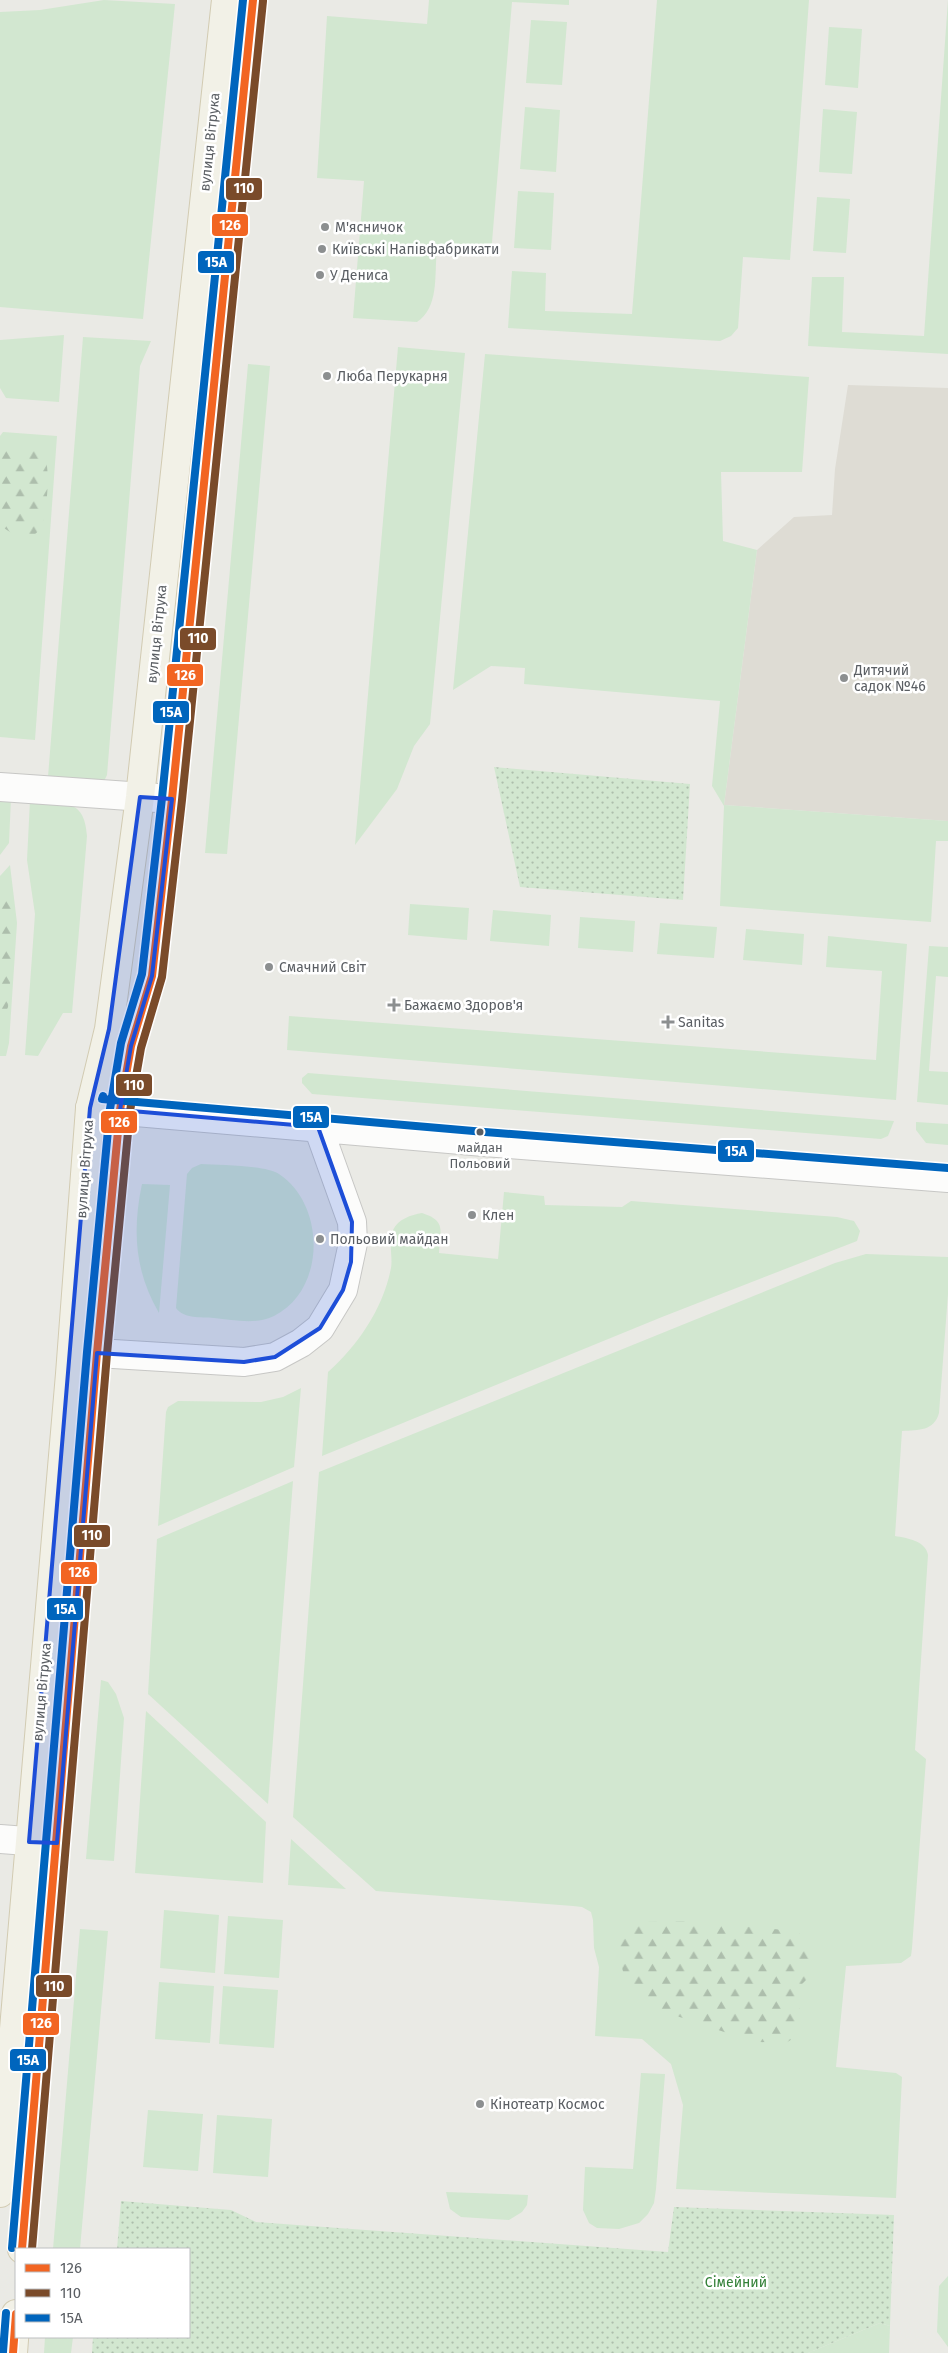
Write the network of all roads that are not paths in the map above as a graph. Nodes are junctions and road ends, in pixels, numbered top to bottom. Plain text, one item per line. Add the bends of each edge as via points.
1 (226, 0) edge
2 (253, 0) edge
3 (0, 787) edge
4 (140, 797) junction
5 (172, 799) junction
6 (90, 1108) junction
7 (120, 1110) junction
8 (318, 1126) junction
9 (948, 1178) edge
10 (97, 1353) junction
11 (0, 1839) edge
12 (29, 1842) junction
13 (57, 1844) junction
14 (0, 2193) edge
15 (22, 2248) edge
16 (15, 2327) edge
17 (13, 2353) edge

1 - 4 main road, вулиця Вітрука
2 - 5 main road, вулиця Вітрука
3 - 4 street
4 - 5 street
4 - 6 main road, вулиця Вітрука via 109,1029
5 - 7 main road, вулиця Вітрука via 152,976 131,1046
6 - 7 street
6 - 12 main road, вулиця Вітрука
7 - 8 street
7 - 10 main road, вулиця Вітрука
8 - 9 street
8 - 10 street via 352,1222 353,1242 344,1290 320,1328 301,1344 275,1357 244,1362
10 - 13 main road, вулиця Вітрука
11 - 12 street
12 - 13 street
12 - 14 main road, вулиця Вітрука
13 - 15 main road, вулиця Вітрука
16 - 17 main road

